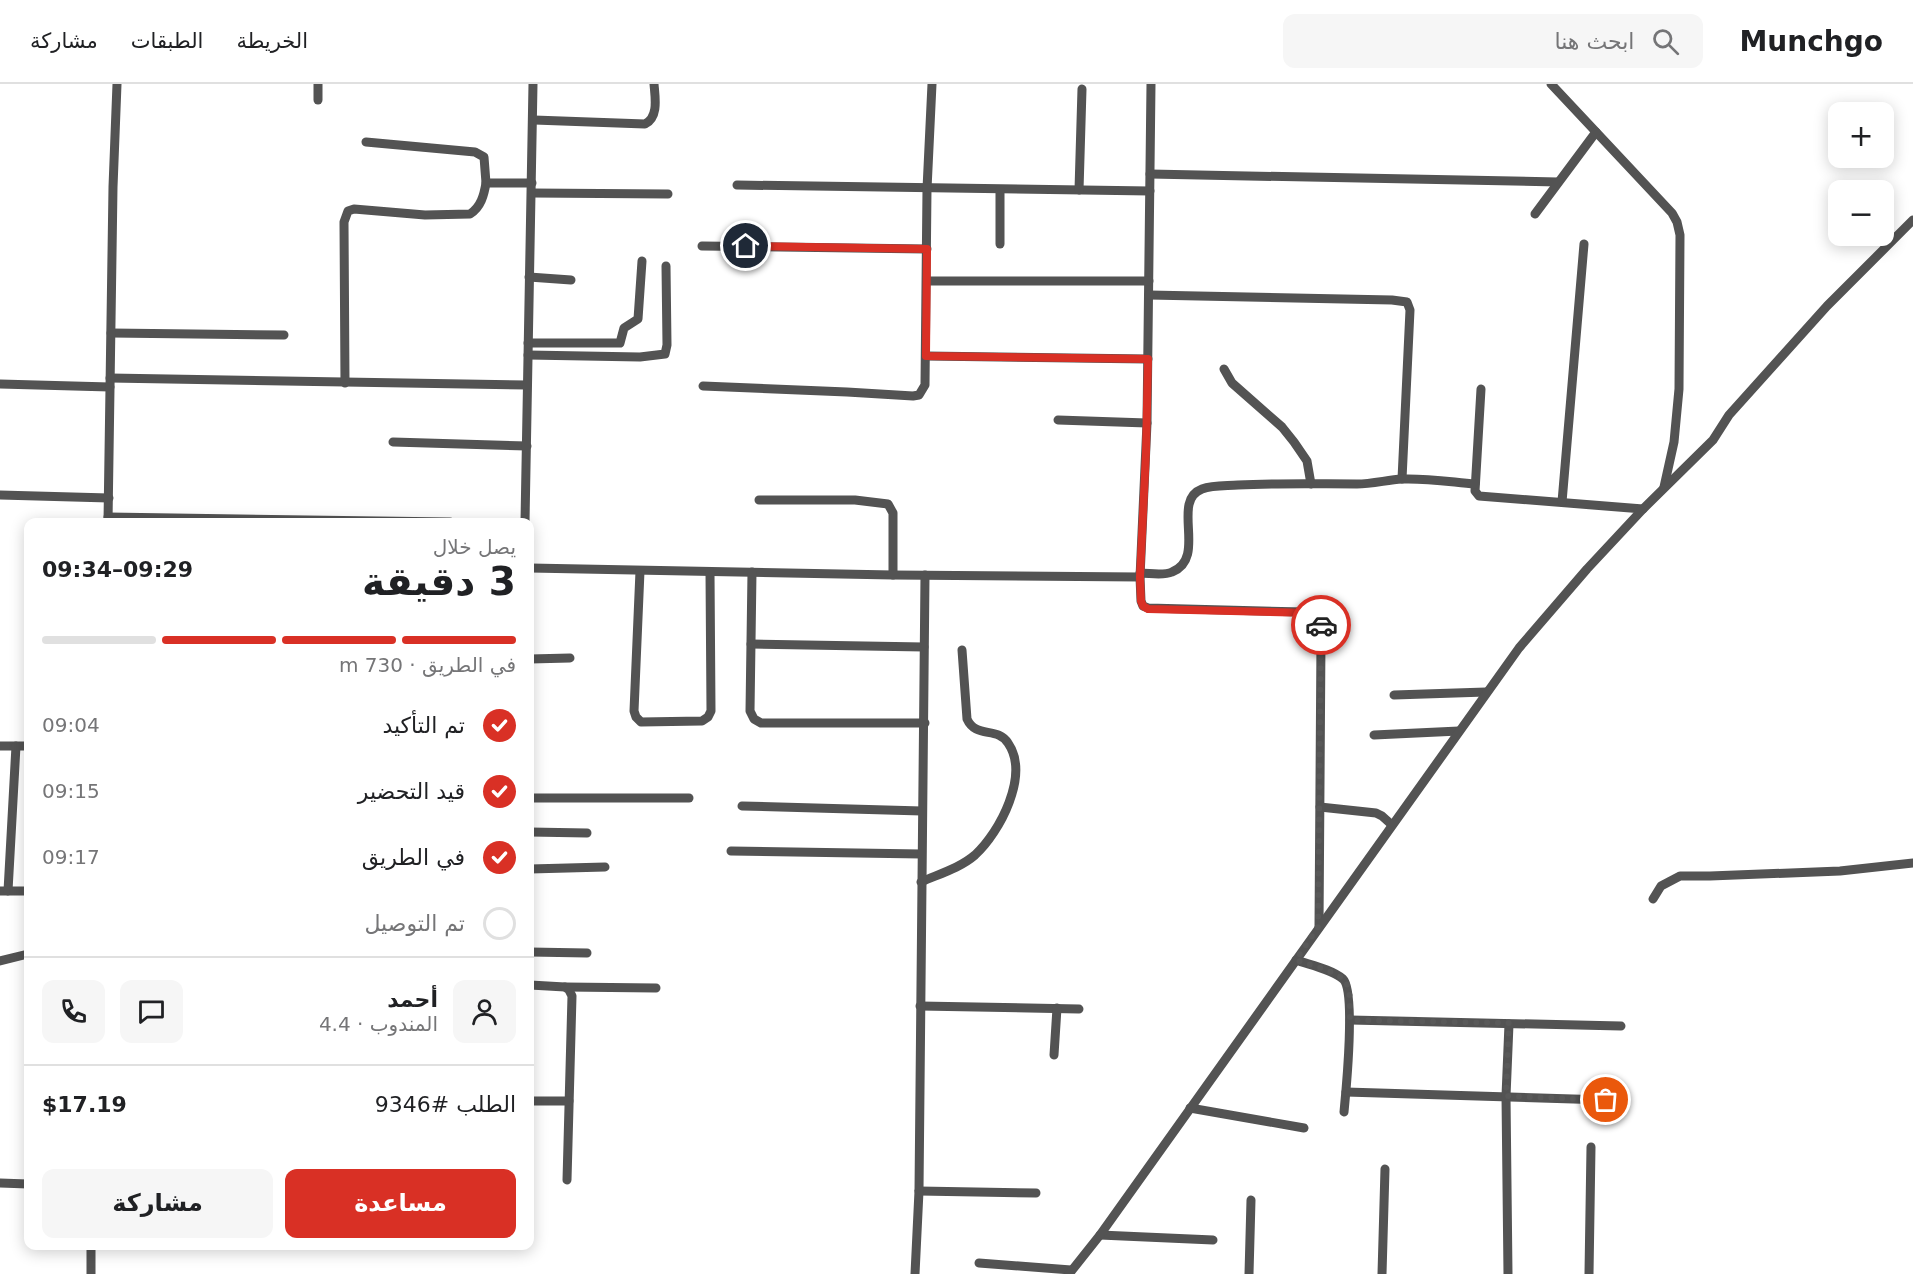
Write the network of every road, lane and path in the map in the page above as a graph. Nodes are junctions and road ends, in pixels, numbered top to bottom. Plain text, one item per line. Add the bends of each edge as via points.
1 (117, 84) edge
2 (318, 84) edge
3 (533, 84) edge
4 (654, 84) edge
5 (932, 84) edge
6 (1151, 84) edge
7 (1551, 84) edge
8 (1082, 89) dead end
9 (318, 100) dead end
10 (534, 120) junction
11 (1596, 132) junction
12 (366, 142) dead end
13 (1150, 174) junction
14 (1558, 182) junction
15 (486, 183) junction
16 (737, 185) dead end
17 (532, 188) junction
18 (927, 189) junction
19 (1000, 190) junction
20 (1079, 190) junction
21 (1150, 191) junction
22 (668, 194) dead end
23 (1535, 214) dead end
24 (1913, 220) edge
25 (1000, 244) dead end
26 (1584, 244) dead end
27 (702, 246) dead end
28 (927, 249) junction
29 (642, 261) dead end
30 (666, 266) dead end
31 (529, 277) junction
32 (571, 280) dead end
33 (927, 281) junction
34 (1149, 281) junction
35 (1149, 295) junction
36 (111, 333) junction
37 (284, 335) dead end
38 (528, 343) junction
39 (528, 355) junction
40 (926, 356) junction
41 (1148, 359) junction
42 (1224, 369) dead end
43 (110, 383) junction
44 (345, 383) junction
45 (0, 384) edge
46 (527, 385) junction
47 (703, 386) dead end
48 (1480, 389) dead end
49 (1058, 420) dead end
50 (1147, 423) junction
51 (393, 442) dead end
52 (527, 446) junction
53 (1402, 479) junction
54 (1311, 484) junction
55 (1475, 484) junction
56 (1663, 490) junction
57 (0, 495) edge
58 (109, 498) junction
59 (759, 500) dead end
60 (1562, 502) junction
61 (1643, 509) junction
62 (108, 518) edge
63 (525, 518) edge
64 (534, 568) edge
65 (640, 571) junction
66 (710, 572) junction
67 (752, 572) junction
68 (893, 575) junction
69 (925, 575) junction
70 (1140, 575) junction
71 (751, 644) junction
72 (924, 647) junction
73 (962, 650) dead end
74 (570, 658) dead end
75 (534, 659) edge
76 (1486, 692) junction
77 (1394, 695) dead end
78 (925, 723) junction
79 (1459, 731) junction
80 (1374, 735) dead end
81 (0, 746) edge
82 (16, 746) junction
83 (24, 746) edge
84 (534, 798) edge
85 (689, 798) dead end
86 (742, 806) dead end
87 (1320, 807) junction
88 (922, 810) junction
89 (1392, 825) junction
90 (534, 832) edge
91 (587, 833) dead end
92 (731, 851) dead end
93 (921, 854) junction
94 (1913, 862) edge
95 (605, 867) dead end
96 (534, 868) edge
97 (921, 882) junction
98 (4, 891) edge
99 (24, 891) edge
100 (1653, 899) dead end
101 (1318, 927) junction
102 (534, 952) edge
103 (587, 953) dead end
104 (24, 955) edge
105 (1296, 960) junction
106 (0, 961) edge
107 (534, 986) edge
108 (565, 987) junction
109 (656, 988) dead end
110 (920, 1006) junction
111 (1057, 1008) junction
112 (1079, 1009) dead end
113 (1350, 1020) junction
114 (1509, 1023) junction
115 (1622, 1026) dead end
116 (1054, 1055) dead end
117 (1346, 1092) junction
118 (1506, 1096) junction
119 (1606, 1100) dead end
120 (534, 1101) edge
121 (569, 1101) junction
122 (1190, 1108) junction
123 (1344, 1112) dead end
124 (1305, 1128) dead end
125 (1591, 1147) dead end
126 (1385, 1169) dead end
127 (567, 1180) dead end
128 (0, 1183) edge
129 (24, 1184) edge
130 (919, 1191) junction
131 (1036, 1193) dead end
132 (1251, 1200) dead end
133 (1100, 1235) junction
134 (1213, 1240) dead end
135 (92, 1250) edge
136 (978, 1263) dead end
137 (1070, 1272) edge
138 (91, 1274) edge
139 (915, 1274) edge
140 (1249, 1274) edge
141 (1382, 1274) edge
142 (1508, 1274) edge
143 (1589, 1274) edge

1 - 36 street
2 - 9 street
3 - 10 street
4 - 10 street via 654,112 645,124
5 - 18 street
6 - 13 street
7 - 11 street
8 - 20 street
10 - 17 street
11 - 14 street
11 - 56 street via 1672,213 1680,235 1679,389 1674,441
12 - 15 street via 474,152 486,162
13 - 14 street
13 - 21 street
14 - 23 street
15 - 17 street
15 - 44 street via 480,204 470,213 348,211
16 - 18 street
17 - 22 street
17 - 31 street
18 - 19 street
18 - 28 street
19 - 20 street
19 - 25 street
20 - 21 street
21 - 34 street
24 - 56 street via 1827,306 1729,415 1713,440
26 - 60 street
27 - 28 street
28 - 33 street
29 - 38 street via 638,317 624,328 620,343
30 - 39 street via 665,354
31 - 32 street
31 - 38 street
33 - 34 street
33 - 40 street
34 - 35 street
35 - 41 street
35 - 53 street via 1407,302 1410,310
36 - 37 street
36 - 43 street
38 - 39 street
39 - 46 street
40 - 41 street
40 - 47 street via 925,385 919,395 913,396
41 - 50 street
42 - 54 street via 1232,383 1282,427 1298,447 1307,461
43 - 44 street
43 - 45 street
43 - 58 street
44 - 46 street
46 - 52 street
48 - 55 street
49 - 50 street
50 - 70 street
51 - 52 street
52 - 63 street
53 - 54 street
53 - 55 street
54 - 70 street via 1199,490 1191,497 1189,506 1185,561 1179,569 1166,574
55 - 60 street via 1479,496
56 - 61 street
57 - 58 street
58 - 62 street
59 - 68 street via 888,504 893,513
60 - 61 street
61 - 76 street via 1553,607
64 - 65 street
65 - 66 street
65 - 66 street via 634,711 641,722 702,721 711,711
66 - 67 street
67 - 68 street
67 - 71 street
68 - 69 street
69 - 70 street
69 - 72 street
70 - 87 street via 1141,601 1148,609 1304,612 1320,620
71 - 72 street
71 - 78 street via 750,711 761,723
72 - 78 street
73 - 97 street via 967,719 977,731 996,733 1006,740 1015,758 1014,785 1006,810 973,856
74 - 75 street
76 - 77 street
76 - 79 street
78 - 88 street
79 - 80 street
79 - 89 street
81 - 82 street
82 - 83 street
82 - 98 street
84 - 85 street
86 - 88 street
87 - 89 street via 1376,813
87 - 101 street
88 - 93 street
89 - 101 street
90 - 91 street
92 - 93 street
93 - 97 street
94 - 100 street via 1840,871 1680,876 1661,886
95 - 96 street
97 - 110 street
98 - 99 street
101 - 105 street
102 - 103 street
104 - 106 street
105 - 113 street via 1345,981
105 - 122 street
107 - 108 street
108 - 109 street
108 - 121 street via 572,996
110 - 111 street
110 - 130 street
111 - 112 street
111 - 116 street
113 - 114 street
113 - 117 street
114 - 115 street
114 - 118 street
117 - 118 street
117 - 123 street
118 - 119 street
118 - 142 street
120 - 121 street
121 - 127 street
122 - 124 street
122 - 133 street
125 - 143 street
126 - 141 street
128 - 129 street
130 - 131 street
130 - 139 street
132 - 140 street
133 - 134 street
133 - 137 street
135 - 138 street
136 - 137 street

